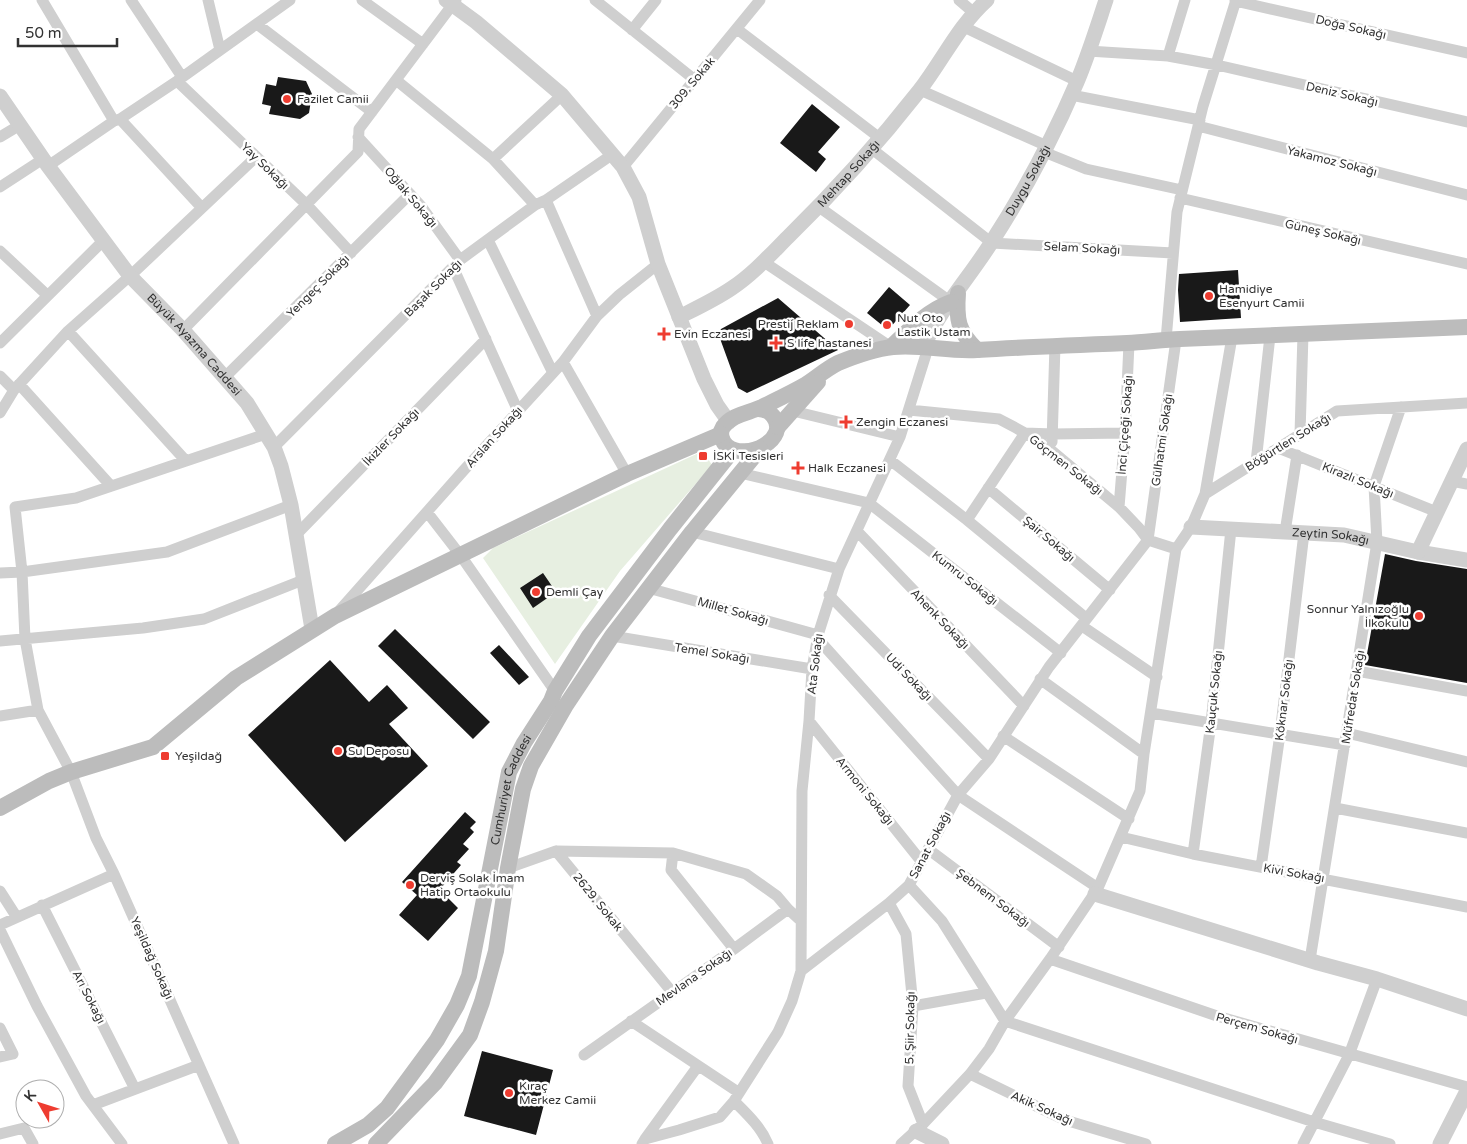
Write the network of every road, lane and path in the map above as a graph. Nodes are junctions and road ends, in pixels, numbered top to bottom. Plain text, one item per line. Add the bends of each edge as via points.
1 (42, 0) edge
2 (131, 0) edge
3 (208, 0) edge
4 (362, 0) edge
5 (594, 0) edge
6 (656, 0) edge
7 (760, 0) edge
8 (959, 0) edge
9 (987, 0) edge
10 (1096, 0) edge
11 (1106, 0) edge
12 (1185, 0) edge
13 (1236, 1) edge
14 (284, 2) edge
15 (452, 2) edge
16 (973, 12) junction
17 (257, 24) junction
18 (962, 26) junction
19 (737, 29) junction
20 (632, 30) junction
21 (423, 44) junction
22 (220, 50) junction
23 (1088, 51) junction
24 (1467, 53) edge
25 (1168, 56) junction
26 (1217, 65) junction
27 (180, 79) junction
28 (396, 80) junction
29 (695, 80) junction
30 (1077, 81) junction
31 (920, 90) junction
32 (562, 95) junction
33 (0, 96) edge
34 (1070, 96) junction
35 (372, 112) junction
36 (117, 120) junction
37 (1467, 122) edge
38 (1199, 123) junction
39 (20, 125) junction
40 (0, 137) edge
41 (358, 137) junction
42 (876, 144) junction
43 (1045, 149) junction
44 (613, 154) junction
45 (256, 157) junction
46 (493, 160) junction
47 (46, 163) junction
48 (622, 167) junction
49 (0, 187) edge
50 (410, 194) junction
51 (1181, 194) junction
52 (1467, 194) edge
53 (546, 200) junction
54 (535, 205) junction
55 (307, 206) junction
56 (819, 207) junction
57 (202, 208) junction
58 (103, 240) junction
59 (488, 240) junction
60 (992, 243) junction
61 (0, 251) edge
62 (351, 253) junction
63 (1173, 253) junction
64 (764, 262) junction
65 (457, 263) junction
66 (658, 264) junction
67 (1467, 264) edge
68 (130, 276) junction
69 (48, 295) junction
70 (954, 297) junction
71 (597, 316) junction
72 (679, 318) junction
73 (1467, 327) edge
74 (183, 330) junction
75 (68, 331) junction
76 (1303, 334) junction
77 (1270, 336) junction
78 (1232, 337) junction
79 (486, 339) junction
80 (1171, 340) junction
81 (0, 343) edge
82 (1129, 343) junction
83 (1055, 345) junction
84 (891, 347) junction
85 (928, 348) junction
86 (977, 350) junction
87 (563, 362) junction
88 (836, 364) junction
89 (553, 373) junction
90 (0, 376) edge
91 (225, 377) junction
92 (16, 387) junction
93 (1467, 403) edge
94 (1401, 407) junction
95 (758, 409) junction
96 (909, 410) junction
97 (518, 411) junction
98 (793, 411) junction
99 (0, 413) edge
100 (778, 427) junction
101 (725, 428) junction
102 (1025, 432) junction
103 (1126, 433) junction
104 (266, 434) junction
105 (1053, 434) junction
106 (1300, 434) junction
107 (900, 437) junction
108 (274, 448) junction
109 (1278, 448) junction
110 (760, 449) junction
111 (1467, 449) edge
112 (733, 450) junction
113 (1052, 451) junction
114 (1297, 455) junction
115 (890, 460) junction
116 (186, 461) junction
117 (1256, 462) junction
118 (740, 473) junction
119 (628, 474) junction
120 (1452, 481) junction
121 (1467, 484) edge
122 (111, 486) junction
123 (1374, 486) junction
124 (988, 488) junction
125 (1205, 494) junction
126 (869, 503) junction
127 (291, 505) junction
128 (1118, 507) junction
129 (427, 512) junction
130 (1437, 512) junction
131 (967, 520) junction
132 (1191, 527) junction
133 (1231, 529) junction
134 (856, 531) junction
135 (692, 532) junction
136 (1285, 532) junction
137 (1304, 533) junction
138 (296, 535) junction
139 (1148, 540) junction
140 (1377, 542) junction
141 (1176, 550) junction
142 (1418, 552) junction
143 (461, 556) junction
144 (1467, 560) edge
145 (839, 568) junction
146 (22, 572) junction
147 (0, 573) edge
148 (303, 580) junction
149 (648, 588) junction
150 (1110, 590) junction
151 (830, 595) junction
152 (335, 616) junction
153 (1084, 622) junction
154 (312, 629) junction
155 (612, 636) junction
156 (817, 636) junction
157 (25, 640) junction
158 (0, 641) edge
159 (1061, 653) junction
160 (812, 669) junction
161 (1357, 671) junction
162 (1157, 676) junction
163 (1040, 678) junction
164 (555, 690) junction
165 (1467, 691) edge
166 (1024, 706) junction
167 (38, 710) junction
168 (1151, 713) junction
169 (0, 716) edge
170 (809, 721) junction
171 (1211, 723) junction
172 (1280, 734) junction
173 (1003, 736) junction
174 (1346, 739) junction
175 (1144, 754) junction
176 (990, 759) junction
177 (1467, 762) edge
178 (71, 772) junction
179 (958, 795) junction
180 (0, 808) edge
181 (1335, 808) junction
182 (1128, 819) junction
183 (1467, 832) edge
184 (1120, 837) junction
185 (928, 849) junction
186 (556, 851) junction
187 (673, 853) junction
188 (1193, 854) junction
189 (922, 861) junction
190 (1261, 866) junction
191 (508, 868) junction
192 (114, 874) junction
193 (1324, 878) junction
194 (909, 885) junction
195 (0, 891) edge
196 (1096, 891) junction
197 (889, 902) junction
198 (42, 905) junction
199 (1467, 907) edge
200 (788, 909) junction
201 (16, 916) junction
202 (801, 921) junction
203 (0, 925) edge
204 (0, 930) edge
205 (1059, 947) junction
206 (734, 949) junction
207 (1050, 959) junction
208 (1310, 960) junction
209 (801, 971) junction
210 (1377, 979) junction
211 (672, 992) junction
212 (986, 993) junction
213 (913, 1006) junction
214 (1467, 1009) edge
215 (631, 1021) junction
216 (1005, 1021) junction
217 (0, 1028) edge
218 (584, 1055) dead end
219 (1350, 1055) junction
220 (0, 1057) edge
221 (199, 1064) junction
222 (698, 1066) junction
223 (970, 1074) junction
224 (135, 1089) junction
225 (1467, 1089) edge
226 (736, 1097) junction
227 (93, 1105) junction
228 (1314, 1122) junction
229 (919, 1127) junction
230 (0, 1134) edge
231 (644, 1141) edge
232 (33, 1144) edge
233 (122, 1144) edge
234 (234, 1144) edge
235 (335, 1144) edge
236 (376, 1144) edge
237 (768, 1144) edge
238 (901, 1144) edge
239 (942, 1144) edge
240 (1146, 1144) edge
241 (1303, 1144) edge
242 (1390, 1144) edge
243 (1440, 1144) edge

1 - 36 street
2 - 27 street, Yay Sokağı
3 - 22 street
4 - 21 street
5 - 20 street
6 - 20 street
7 - 19 street, 309. Sokak
8 - 16 street
9 - 16 street, Mehtap Sokağı
10 - 23 street
11 - 23 street
12 - 25 street
13 - 24 street, Doğa Sokağı
13 - 26 street, Gülhatmi Sokağı
14 - 17 street
15 - 21 street
15 - 32 street
16 - 18 street, Mehtap Sokağı
17 - 22 street
17 - 35 street
18 - 30 street
18 - 31 street, Mehtap Sokağı
19 - 29 street, 309. Sokak
19 - 42 street
20 - 29 street
21 - 28 street
22 - 27 street
23 - 25 street, Deniz Sokağı
23 - 30 street, Duygu Sokağı
25 - 26 street, Deniz Sokağı
26 - 37 street, Deniz Sokağı
26 - 38 street, Gülhatmi Sokağı
27 - 36 street
27 - 45 street, Yay Sokağı
28 - 35 street
28 - 46 street
29 - 48 street, 309. Sokak
30 - 34 street, Duygu Sokağı
31 - 42 street, Mehtap Sokağı
31 - 43 street, Güneş Sokağı
32 - 44 street
32 - 46 street
33 - 39 street, Büyük Ayazma Caddesi
34 - 38 street, Yakamoz Sokağı
34 - 43 street, Duygu Sokağı
35 - 41 street via 359,129
36 - 47 street
36 - 57 street
38 - 51 street, Gülhatmi Sokağı
38 - 52 street, Yakamoz Sokağı
39 - 40 street
39 - 47 street, Büyük Ayazma Caddesi
41 - 50 street, Oğlak Sokağı
41 - 55 street via 358,152
42 - 56 street, Mehtap Sokağı
42 - 60 street
43 - 51 street, Güneş Sokağı via 1086,168
43 - 60 street, Duygu Sokağı
44 - 48 street
44 - 53 street, Başak Sokağı
45 - 55 street, Yay Sokağı
45 - 57 street
46 - 54 street
47 - 49 street
47 - 58 street, Büyük Ayazma Caddesi
48 - 66 street via 639,196
50 - 62 street, Yengeç Sokağı
50 - 65 street, Oğlak Sokağı
51 - 63 street, Gülhatmi Sokağı
51 - 67 street, Güneş Sokağı
53 - 54 street, Başak Sokağı
53 - 71 street
54 - 59 street, Başak Sokağı
55 - 62 street, Yay Sokağı
55 - 74 street
56 - 64 street, Mehtap Sokağı
56 - 70 street
57 - 68 street
58 - 68 street, Büyük Ayazma Caddesi
58 - 69 street
59 - 65 street, Başak Sokağı
59 - 89 street
60 - 63 street, Selam Sokağı
60 - 70 street, Duygu Sokağı
61 - 69 street
62 - 91 street, Yengeç Sokağı
63 - 80 street, Gülhatmi Sokağı
64 - 72 street, Mehtap Sokağı via 732,288
64 - 84 street
65 - 79 street, Oğlak Sokağı
65 - 108 street, Başak Sokağı
66 - 71 street, Arslan Sokağı
66 - 72 street
68 - 74 street, Büyük Ayazma Caddesi
68 - 75 street
69 - 81 street
70 - 84 main road via 923,316
70 - 85 street, Duygu Sokağı via 951,310
70 - 86 main road via 962,333
71 - 87 street, Arslan Sokağı
72 - 101 street
73 - 76 main road
74 - 91 street, Büyük Ayazma Caddesi
75 - 92 street
75 - 116 street
76 - 77 main road
76 - 106 street
77 - 78 main road
77 - 117 street
78 - 80 main road
78 - 125 street
79 - 97 street, Oğlak Sokağı
79 - 138 street, İkizler Sokağı
80 - 82 main road
80 - 139 street, Gülhatmi Sokağı
82 - 83 main road
82 - 103 street, İnci Çiçeği Sokağı
83 - 86 main road
83 - 105 street
84 - 85 main road
84 - 88 main road
85 - 86 main road
85 - 96 street, Ata Sokağı
87 - 89 street, Arslan Sokağı
87 - 119 street
88 - 95 main road
88 - 98 main road
89 - 97 street, Arslan Sokağı
90 - 92 street
91 - 104 street, Büyük Ayazma Caddesi via 247,403
92 - 99 street
92 - 122 street
93 - 94 street, Böğürtlen Sokağı
94 - 106 street, Böğürtlen Sokağı via 1337,411
94 - 123 street, Müfredat Sokağı
95 - 100 main road via 771,414
95 - 101 main road via 742,414
96 - 102 street, Göçmen Sokağı via 998,419
96 - 107 street, Ata Sokağı
97 - 129 street, Arslan Sokağı
98 - 100 main road
98 - 107 street
100 - 110 main road
101 - 112 main road via 723,442
101 - 119 main road
102 - 105 street
102 - 113 street, Göçmen Sokağı
102 - 124 street
103 - 105 street
103 - 128 street, İnci Çiçeği Sokağı
104 - 108 street, Büyük Ayazma Caddesi
104 - 116 street
105 - 113 street
106 - 109 street, Böğürtlen Sokağı
107 - 115 street, Ata Sokağı
108 - 127 street, Büyük Ayazma Caddesi
109 - 114 street, Kirazlı Sokağı
109 - 117 street, Böğürtlen Sokağı
110 - 112 main road
110 - 118 main road, Cumhuriyet Caddesi
111 - 120 street
112 - 164 main road, Cumhuriyet Caddesi via 594,629
113 - 128 street, Göçmen Sokağı
114 - 123 street, Kirazlı Sokağı
114 - 136 street
115 - 126 street, Ata Sokağı
115 - 131 street
116 - 122 street
117 - 125 street, Böğürtlen Sokağı
118 - 126 street
118 - 135 main road, Cumhuriyet Caddesi
119 - 143 main road
120 - 121 street
120 - 130 street
122 - 146 street, Yeşildağ Sokağı via 76,498 15,507
123 - 130 street, Kirazlı Sokağı
123 - 140 street, Müfredat Sokağı
124 - 131 street
124 - 150 street, Şair Sokağı
125 - 132 street
126 - 134 street, Ata Sokağı
126 - 159 street, Kumru Sokağı
127 - 138 street, Büyük Ayazma Caddesi
127 - 146 street via 167,552
128 - 139 street, Göçmen Sokağı
129 - 143 street
129 - 152 street, Arslan Sokağı
130 - 142 street
131 - 153 street
132 - 133 street, Zeytin Sokağı
132 - 141 street
133 - 136 street, Zeytin Sokağı
133 - 171 street, Kauçuk Sokağı
134 - 145 street, Ata Sokağı
134 - 166 street, Ahenk Sokağı
135 - 145 street
135 - 149 main road, Cumhuriyet Caddesi
136 - 137 street, Zeytin Sokağı
137 - 140 street, Zeytin Sokağı via 1344,535
137 - 172 street, Köknar Sokağı
138 - 148 street, Büyük Ayazma Caddesi
139 - 141 street
139 - 150 street, Sanat Sokağı
140 - 142 street, Zeytin Sokağı
140 - 161 street, Müfredat Sokağı
141 - 162 street
142 - 144 street, Zeytin Sokağı
143 - 152 main road
143 - 164 street
145 - 151 street, Ata Sokağı
146 - 147 street
146 - 157 street, Yeşildağ Sokağı
148 - 154 street, Büyük Ayazma Caddesi
148 - 157 street via 204,619
149 - 155 main road, Cumhuriyet Caddesi
149 - 156 street, Millet Sokağı
150 - 153 street, Sanat Sokağı
151 - 156 street, Ata Sokağı
151 - 176 street, Udi Sokağı
152 - 154 main road
153 - 159 street, Sanat Sokağı
153 - 162 street
154 - 178 main road via 236,678 153,747
155 - 160 street, Temel Sokağı
155 - 191 main road, Cumhuriyet Caddesi via 566,705 531,766 523,789
156 - 160 street, Ata Sokağı
156 - 179 street
157 - 158 street
157 - 167 street, Yeşildağ Sokağı
159 - 163 street, Sanat Sokağı
160 - 170 street, Ata Sokağı
161 - 165 street
161 - 174 street, Müfredat Sokağı
162 - 168 street
163 - 166 street, Sanat Sokağı
163 - 175 street
164 - 235 main road, Cumhuriyet Caddesi via 509,772 469,976 457,1005 437,1040 386,1108 368,1124
166 - 173 street, Sanat Sokağı
167 - 169 street
167 - 178 street, Yeşildağ Sokağı
168 - 171 street
168 - 175 street
170 - 189 street, Armoni Sokağı
170 - 202 street, Ata Sokağı via 802,791
171 - 172 street
171 - 188 street, Kauçuk Sokağı
172 - 174 street
172 - 190 street, Köknar Sokağı
173 - 176 street, Sanat Sokağı
173 - 182 street
174 - 177 street
174 - 181 street, Müfredat Sokağı
175 - 182 street via 1140,791
176 - 179 street, Sanat Sokağı
178 - 180 main road
178 - 192 street, Yeşildağ Sokağı via 96,838
179 - 185 street, Sanat Sokağı
179 - 196 street
181 - 183 street
181 - 193 street, Müfredat Sokağı
182 - 184 street
184 - 188 street, Kivi Sokağı
184 - 196 street
185 - 189 street, Sanat Sokağı
185 - 205 street, Şebnem Sokağı
186 - 187 street
186 - 191 street
186 - 211 street, 2629. Sokak
187 - 200 street via 746,874
187 - 206 street via 671,870
188 - 190 street, Kivi Sokağı
189 - 194 street, Sanat Sokağı
190 - 193 street, Kivi Sokağı
191 - 236 main road, Cumhuriyet Caddesi via 496,951 470,1035 434,1082
192 - 198 street
192 - 221 street, Yeşildağ Sokağı
193 - 199 street, Kivi Sokağı
193 - 208 street, Müfredat Sokağı
194 - 197 street, Sanat Sokağı
194 - 212 street via 942,921
195 - 201 street
196 - 205 street
196 - 208 street
197 - 209 street, Sanat Sokağı
197 - 213 street, 5. Şiir Sokağı via 906,934
198 - 201 street
198 - 224 street, Arı Sokağı
200 - 202 street
200 - 206 street, Mevlana Sokağı
201 - 203 street
202 - 209 street, Ata Sokağı
204 - 227 street via 37,1006
205 - 207 street
206 - 211 street, Mevlana Sokağı
207 - 216 street
207 - 219 street, Perçem Sokağı via 1217,1016
208 - 210 street
209 - 226 street via 778,1032
210 - 214 street
210 - 219 street
211 - 215 street, Mevlana Sokağı
212 - 213 street
212 - 216 street
213 - 229 street, 5. Şiir Sokağı via 908,1086
215 - 218 street, Mevlana Sokağı
215 - 222 street
216 - 223 street
216 - 228 street
217 - 220 street via 13,1054
219 - 225 street, Perçem Sokağı
219 - 228 street
221 - 224 street
221 - 234 street, Yeşildağ Sokağı
222 - 226 street
222 - 231 street
223 - 229 street
223 - 240 street, Akik Sokağı via 1065,1120
224 - 227 street
225 - 243 street
226 - 231 street via 720,1116
226 - 237 street
227 - 233 street
228 - 241 street
228 - 242 street
229 - 238 street
229 - 239 street
230 - 232 street via 24,1128

